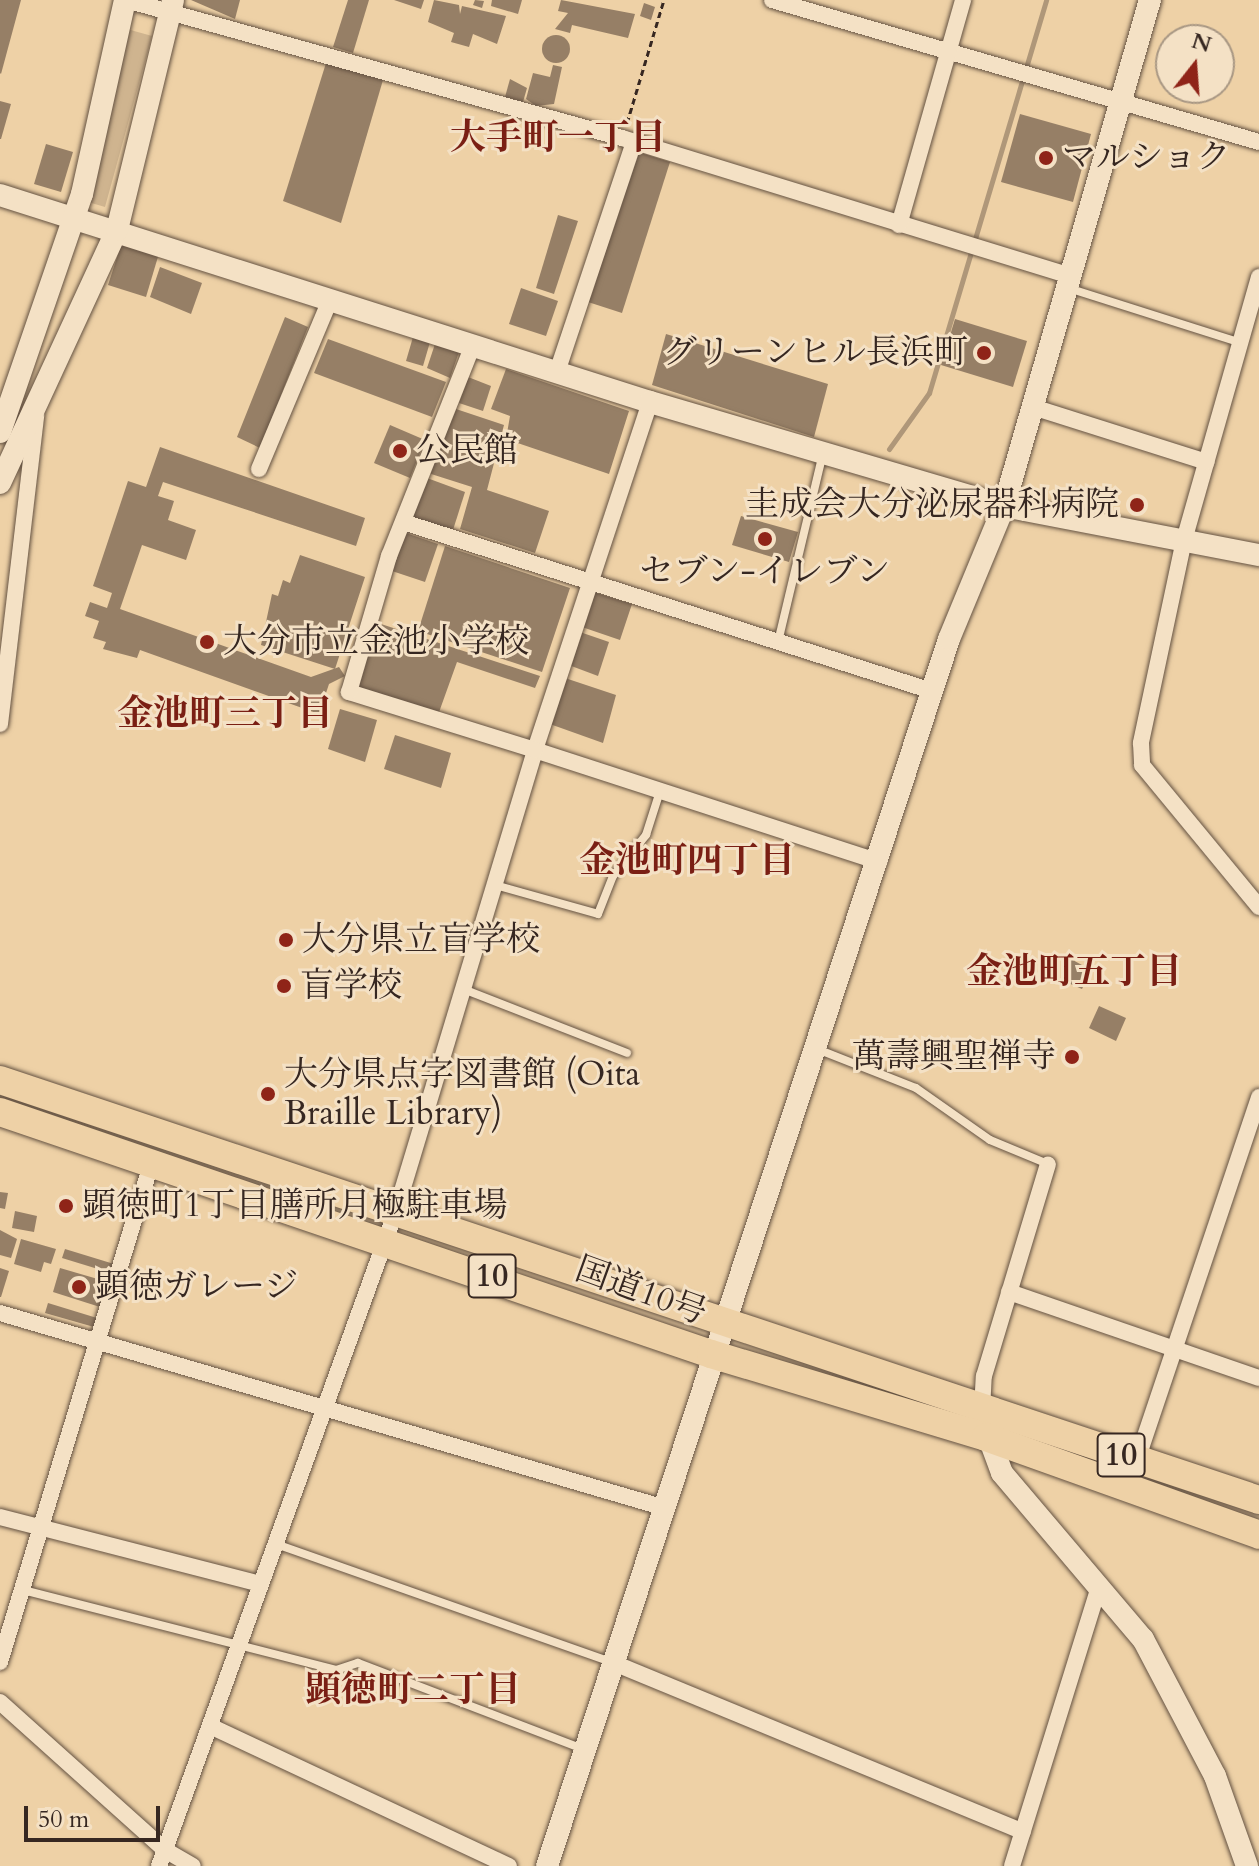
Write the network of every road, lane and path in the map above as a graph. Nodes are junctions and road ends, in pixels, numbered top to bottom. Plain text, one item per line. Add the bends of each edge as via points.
1 (126, 0) edge
2 (664, 0) edge
3 (772, 0) edge
4 (963, 0) edge
5 (1150, 0) edge
6 (171, 6) edge
7 (948, 51) junction
8 (1121, 101) junction
9 (628, 140) junction
10 (1259, 142) edge
11 (0, 195) edge
12 (75, 216) junction
13 (899, 225) junction
14 (117, 230) junction
15 (1259, 277) edge
16 (1069, 282) junction
17 (330, 300) junction
18 (1241, 343) junction
19 (473, 345) junction
20 (557, 372) junction
21 (650, 402) junction
22 (1033, 407) junction
23 (36, 416) junction
24 (1, 427) edge
25 (823, 453) junction
26 (1206, 462) junction
27 (259, 469) dead end
28 (0, 483) edge
29 (1004, 506) junction
30 (403, 522) junction
31 (1184, 540) junction
32 (1259, 555) edge
33 (587, 584) junction
34 (8, 626) edge
35 (778, 643) junction
36 (932, 691) junction
37 (0, 724) edge
38 (535, 750) junction
39 (660, 791) junction
40 (879, 862) junction
41 (495, 885) junction
42 (1259, 907) edge
43 (463, 989) junction
44 (815, 1049) junction
45 (627, 1053) dead end
46 (0, 1080) edge
47 (1259, 1097) edge
48 (0, 1112) edge
49 (1255, 1124) edge
50 (152, 1161) junction
51 (1048, 1164) joint
52 (396, 1211) junction
53 (385, 1238) junction
54 (1009, 1292) junction
55 (0, 1313) edge
56 (721, 1324) junction
57 (99, 1341) junction
58 (1174, 1351) junction
59 (711, 1354) junction
60 (1259, 1378) edge
61 (324, 1410) junction
62 (984, 1424) junction
63 (1137, 1460) junction
64 (1259, 1500) edge
65 (665, 1508) junction
66 (0, 1517) edge
67 (44, 1525) junction
68 (1259, 1535) edge
69 (276, 1544) junction
70 (261, 1584) junction
71 (1099, 1587) junction
72 (23, 1590) junction
73 (239, 1644) junction
74 (0, 1662) edge
75 (616, 1664) junction
76 (0, 1702) edge
77 (210, 1726) junction
78 (587, 1751) junction
79 (1023, 1832) junction
80 (162, 1858) edge
81 (193, 1866) edge
82 (509, 1866) edge
83 (547, 1866) edge
84 (1012, 1866) edge
85 (1247, 1866) edge

1 - 6 street
1 - 12 street
2 - 9 path
3 - 7 street
4 - 7 street
5 - 8 street
6 - 9 street
6 - 14 street
7 - 8 street
7 - 13 street
8 - 10 street
8 - 16 street
9 - 13 street
9 - 20 street
11 - 12 street
12 - 14 street
12 - 24 street
13 - 16 street
14 - 17 street
14 - 23 street
15 - 18 street
16 - 18 lane
16 - 22 street
17 - 19 street
17 - 27 street
18 - 26 street
19 - 20 street
19 - 30 street
20 - 21 street
21 - 25 street
21 - 33 street
22 - 26 street
22 - 29 street
23 - 28 street
23 - 34 street
25 - 29 street
25 - 35 lane
26 - 31 street
29 - 31 street
29 - 36 street
30 - 33 street
30 - 38 street via 349,692
31 - 32 street
31 - 42 street via 1142,765
33 - 35 street
33 - 38 street
34 - 37 street
35 - 36 street
36 - 40 street
38 - 39 street
38 - 41 street
39 - 40 street
39 - 41 lane via 646,835 613,876 598,914
40 - 44 street
41 - 43 street
43 - 45 lane
43 - 52 street
44 - 51 lane via 916,1088 990,1140
44 - 56 street
46 - 52 highway, 国道10号 / 10
47 - 49 street
48 - 50 highway, 国道10号 / 10
49 - 58 street
50 - 53 highway, 国道10号 / 10
50 - 57 street
51 - 54 street
52 - 53 street
52 - 56 highway, 国道10号 / 10
53 - 59 highway, 国道10号 / 10
53 - 61 street
54 - 58 street
54 - 62 street via 984,1376
55 - 57 street
56 - 59 street
56 - 62 highway, 国道10号 / 10
57 - 61 street
57 - 67 street
58 - 60 street
58 - 63 street
59 - 62 highway, 国道10号 / 10
59 - 65 street
61 - 65 street
61 - 69 street
62 - 63 highway, 国道10号 / 10
62 - 68 highway, 国道10号 / 10
62 - 71 street via 1002,1473
63 - 64 highway, 国道10号 / 10
65 - 75 street
66 - 67 street
67 - 70 street
67 - 72 street
69 - 70 street
69 - 75 lane
70 - 73 street
71 - 79 street
71 - 85 street via 1171,1686 1241,1835
72 - 73 lane
72 - 74 street
73 - 77 street
73 - 78 lane via 336,1670 358,1663
75 - 78 street
75 - 79 street
76 - 80 street
77 - 80 street
77 - 82 street
78 - 83 street
79 - 84 street
80 - 81 street

